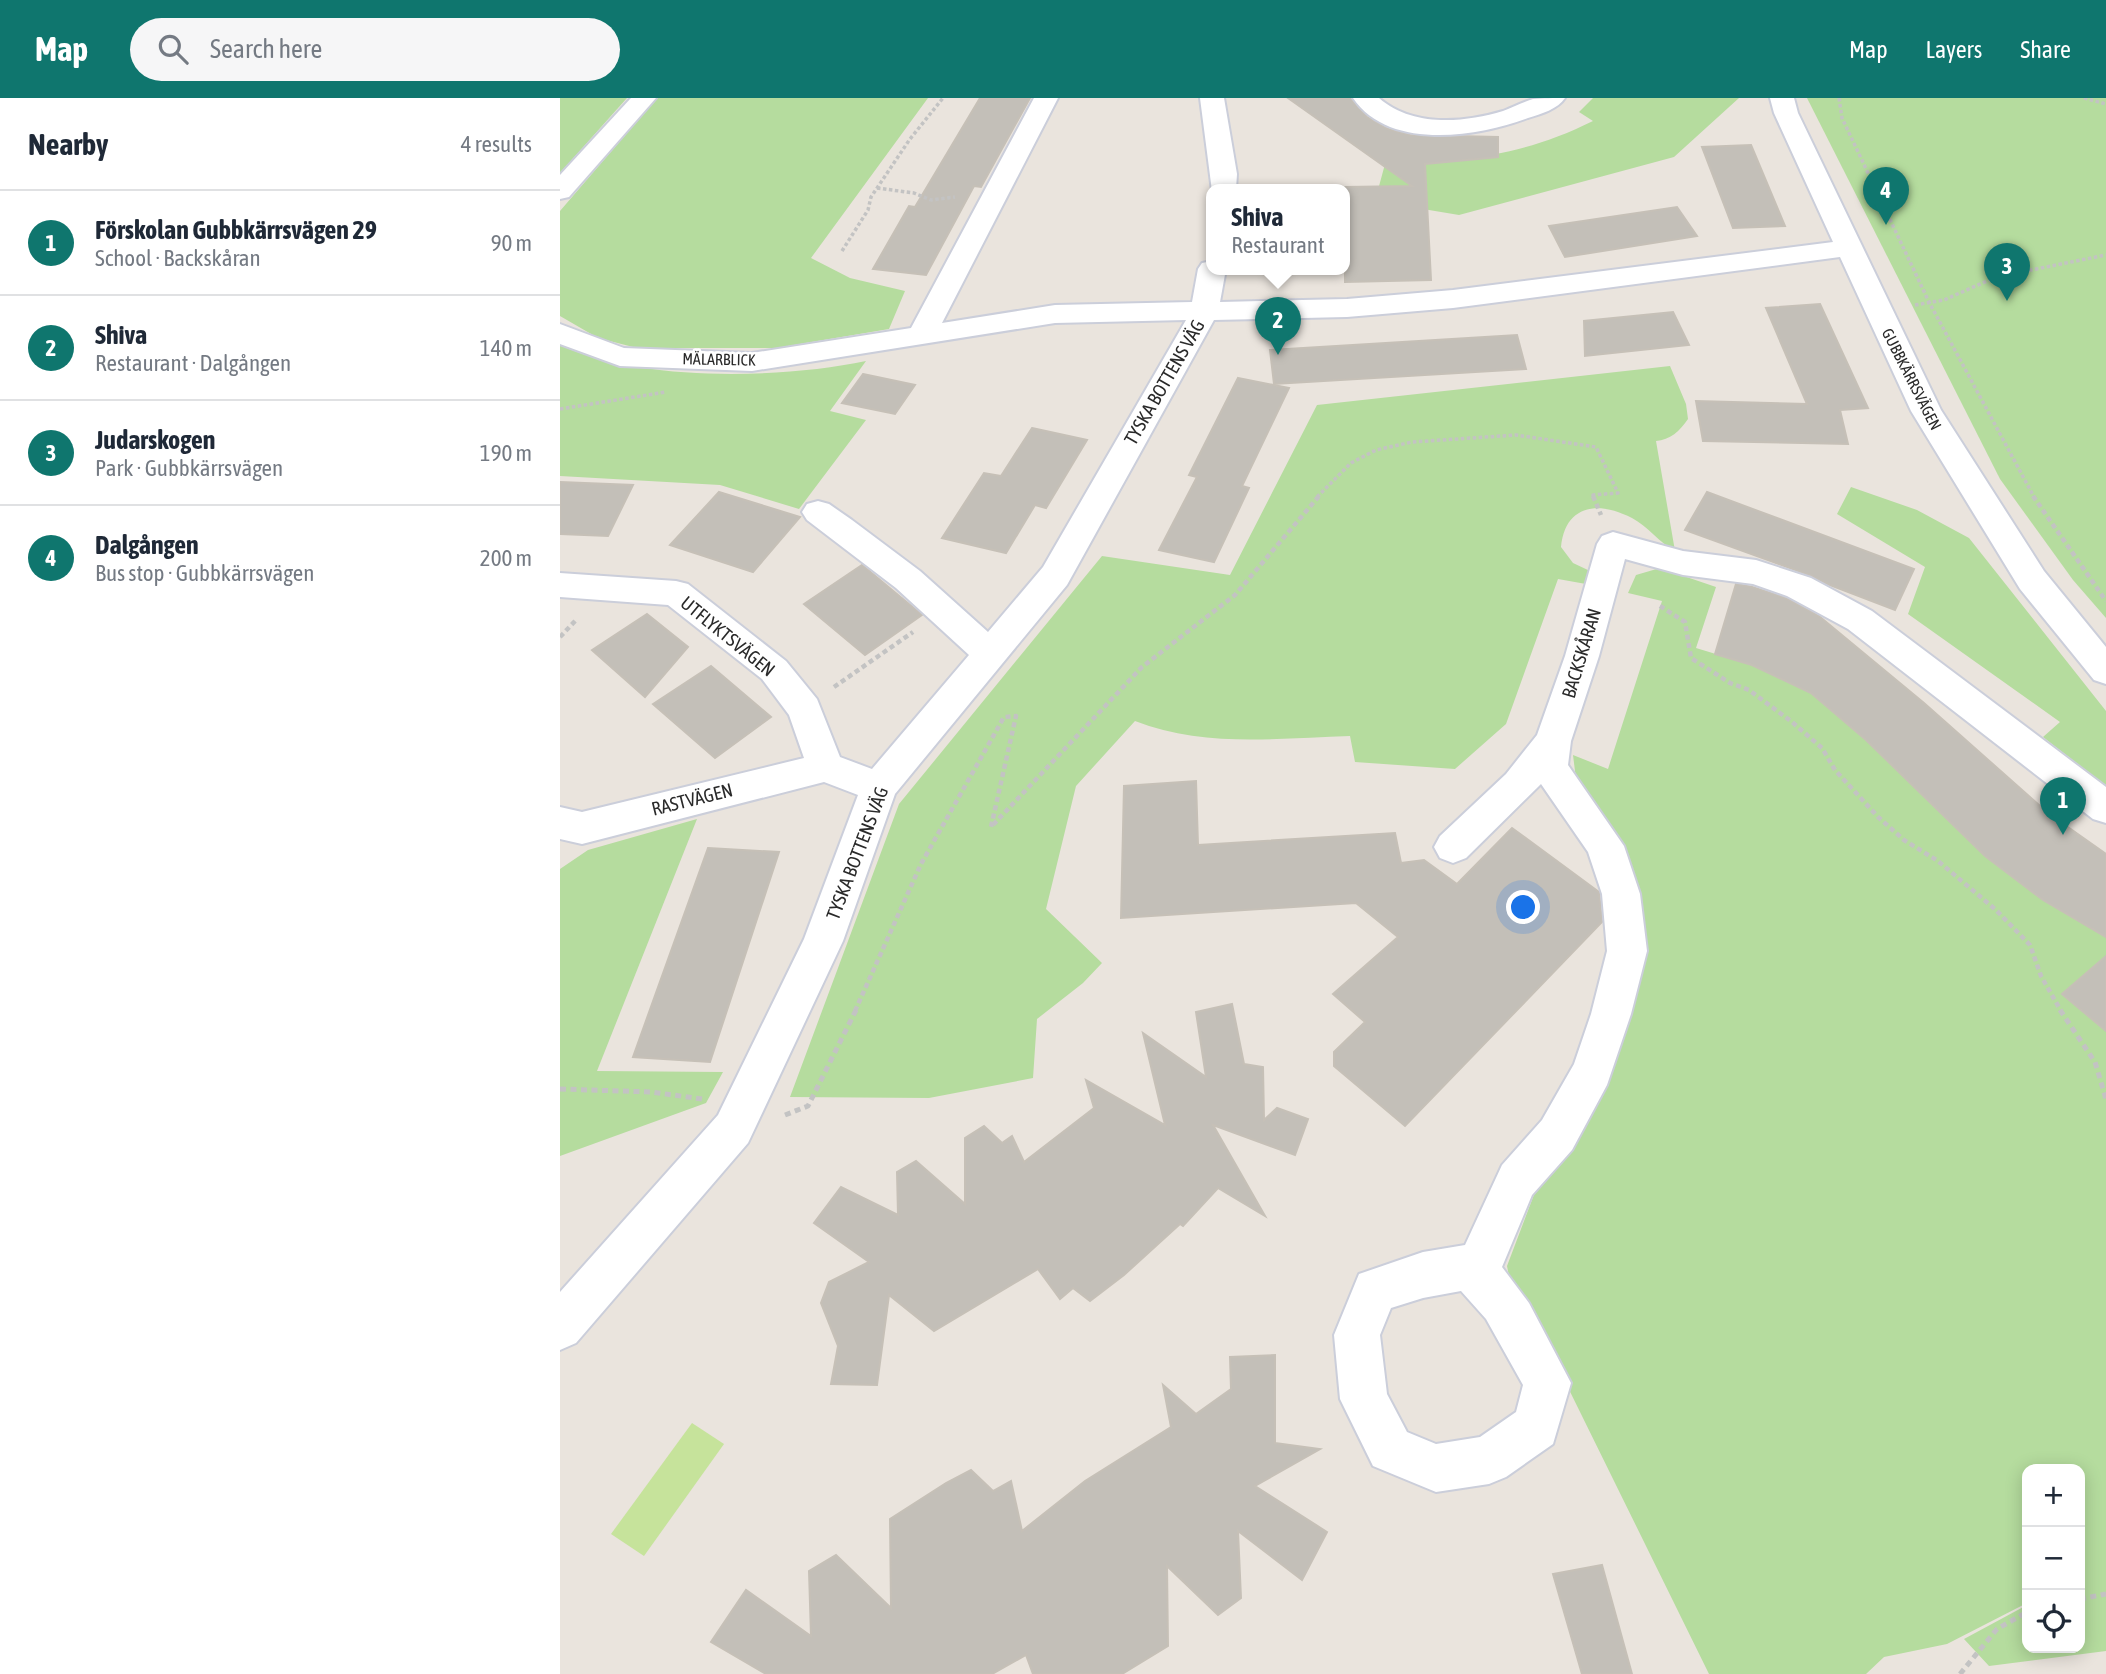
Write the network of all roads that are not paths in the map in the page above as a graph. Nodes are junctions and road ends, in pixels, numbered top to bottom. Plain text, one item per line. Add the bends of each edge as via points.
1 (644, 98) edge
2 (1046, 98) edge
3 (1213, 98) edge
4 (1365, 98) edge
5 (1553, 98) edge
6 (1782, 98) edge
7 (1223, 184) edge
8 (560, 191) edge
9 (1850, 248) junction
10 (1211, 275) edge
11 (1204, 313) junction
12 (560, 333) edge
13 (922, 333) junction
14 (818, 512) dead end
15 (560, 585) edge
16 (990, 656) junction
17 (2106, 671) edge
18 (1553, 741) junction
19 (825, 767) junction
20 (879, 787) junction
21 (2106, 808) edge
22 (560, 823) edge
23 (1453, 847) dead end
24 (1476, 1273) junction
25 (560, 1327) edge

1 - 8 street
2 - 13 street
3 - 7 street
4 - 5 street via 1382,116 1413,126 1453,127 1500,120
6 - 9 street, GUBBKÄRRSVÄGEN
9 - 11 street, MÄLARBLICK via 1453,299
9 - 17 street, GUBBKÄRRSVÄGEN via 1926,411 2032,580
10 - 11 street, TYSKA BOTTENS VÄG
11 - 13 street, MÄLARBLICK via 1055,314
11 - 16 street, TYSKA BOTTENS VÄG via 1055,576
12 - 13 street, MÄLARBLICK via 620,357 752,362
14 - 16 street via 875,551 945,609
15 - 19 street, UTFLYKTSVÄGEN via 676,593 774,670 805,709
16 - 20 street, TYSKA BOTTENS VÄG
18 - 21 street, BACKSKÅRAN via 1613,544 1683,563 1756,572 1799,587 1860,620
18 - 23 street via 1519,785
18 - 24 street, BACKSKÅRAN via 1550,768 1605,846 1622,894 1627,951 1592,1072 1557,1135 1517,1180
19 - 20 street
19 - 22 street, RASTVÄGEN via 582,828
20 - 25 street, TYSKA BOTTENS VÄG via 823,941 733,1129
24 - 24 street via 1466,1268 1423,1275 1375,1290 1357,1335 1364,1399 1390,1449 1436,1468 1489,1460 1536,1427 1547,1383 1517,1328

